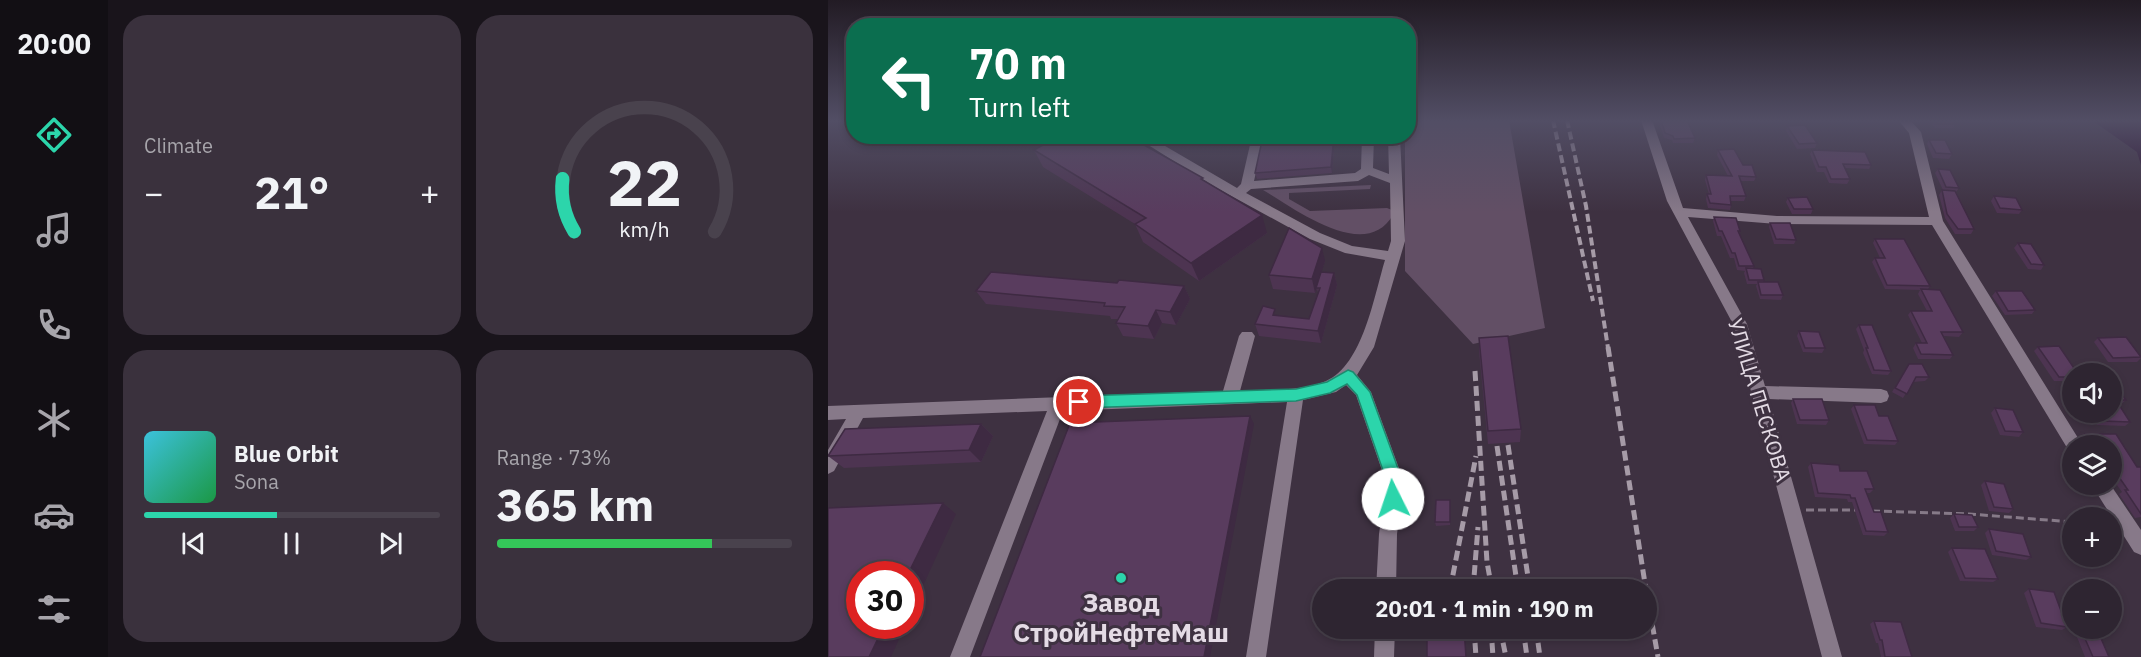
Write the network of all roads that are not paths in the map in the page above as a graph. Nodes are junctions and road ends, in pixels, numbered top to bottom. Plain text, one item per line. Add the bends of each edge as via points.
1 (1168, 151) edge
2 (1253, 151) edge
3 (1368, 151) edge
4 (1394, 151) edge
5 (1656, 151) edge
6 (1920, 151) edge
7 (1367, 170) junction
8 (1394, 180) junction
9 (1243, 189) junction
10 (1679, 212) junction
11 (1936, 221) junction
12 (1393, 257) junction
13 (1247, 336) dead end
14 (1348, 376) junction
15 (1758, 392) junction
16 (1296, 395) junction
17 (1230, 396) junction
18 (1881, 396) dead end
19 (1058, 403) junction
20 (859, 411) junction
21 (828, 413) edge
22 (2068, 435) edge
23 (828, 466) edge
24 (2107, 495) edge
25 (2141, 546) edge
26 (1386, 579) edge
27 (1385, 639) edge
28 (960, 657) edge
29 (1256, 657) edge
30 (1384, 657) edge
31 (1832, 657) edge

1 - 9 street
2 - 9 street
3 - 7 street
4 - 8 street
5 - 10 street, УЛИЦА ПЕСКОВА
6 - 11 street
7 - 8 street
7 - 9 street via 1358,177
8 - 12 street via 1398,241
9 - 12 street via 1315,236 1350,250
10 - 11 street via 1778,220
10 - 15 street, УЛИЦА ПЕСКОВА via 1740,324
11 - 22 street
12 - 14 street via 1366,347
13 - 17 street
14 - 16 street via 1330,387
14 - 26 street via 1363,392 1395,482
15 - 18 street
15 - 31 street, УЛИЦА ПЕСКОВА
16 - 17 street
16 - 29 street
17 - 19 street
19 - 20 street
19 - 28 street
20 - 21 street
20 - 23 street
24 - 25 street
27 - 30 street

